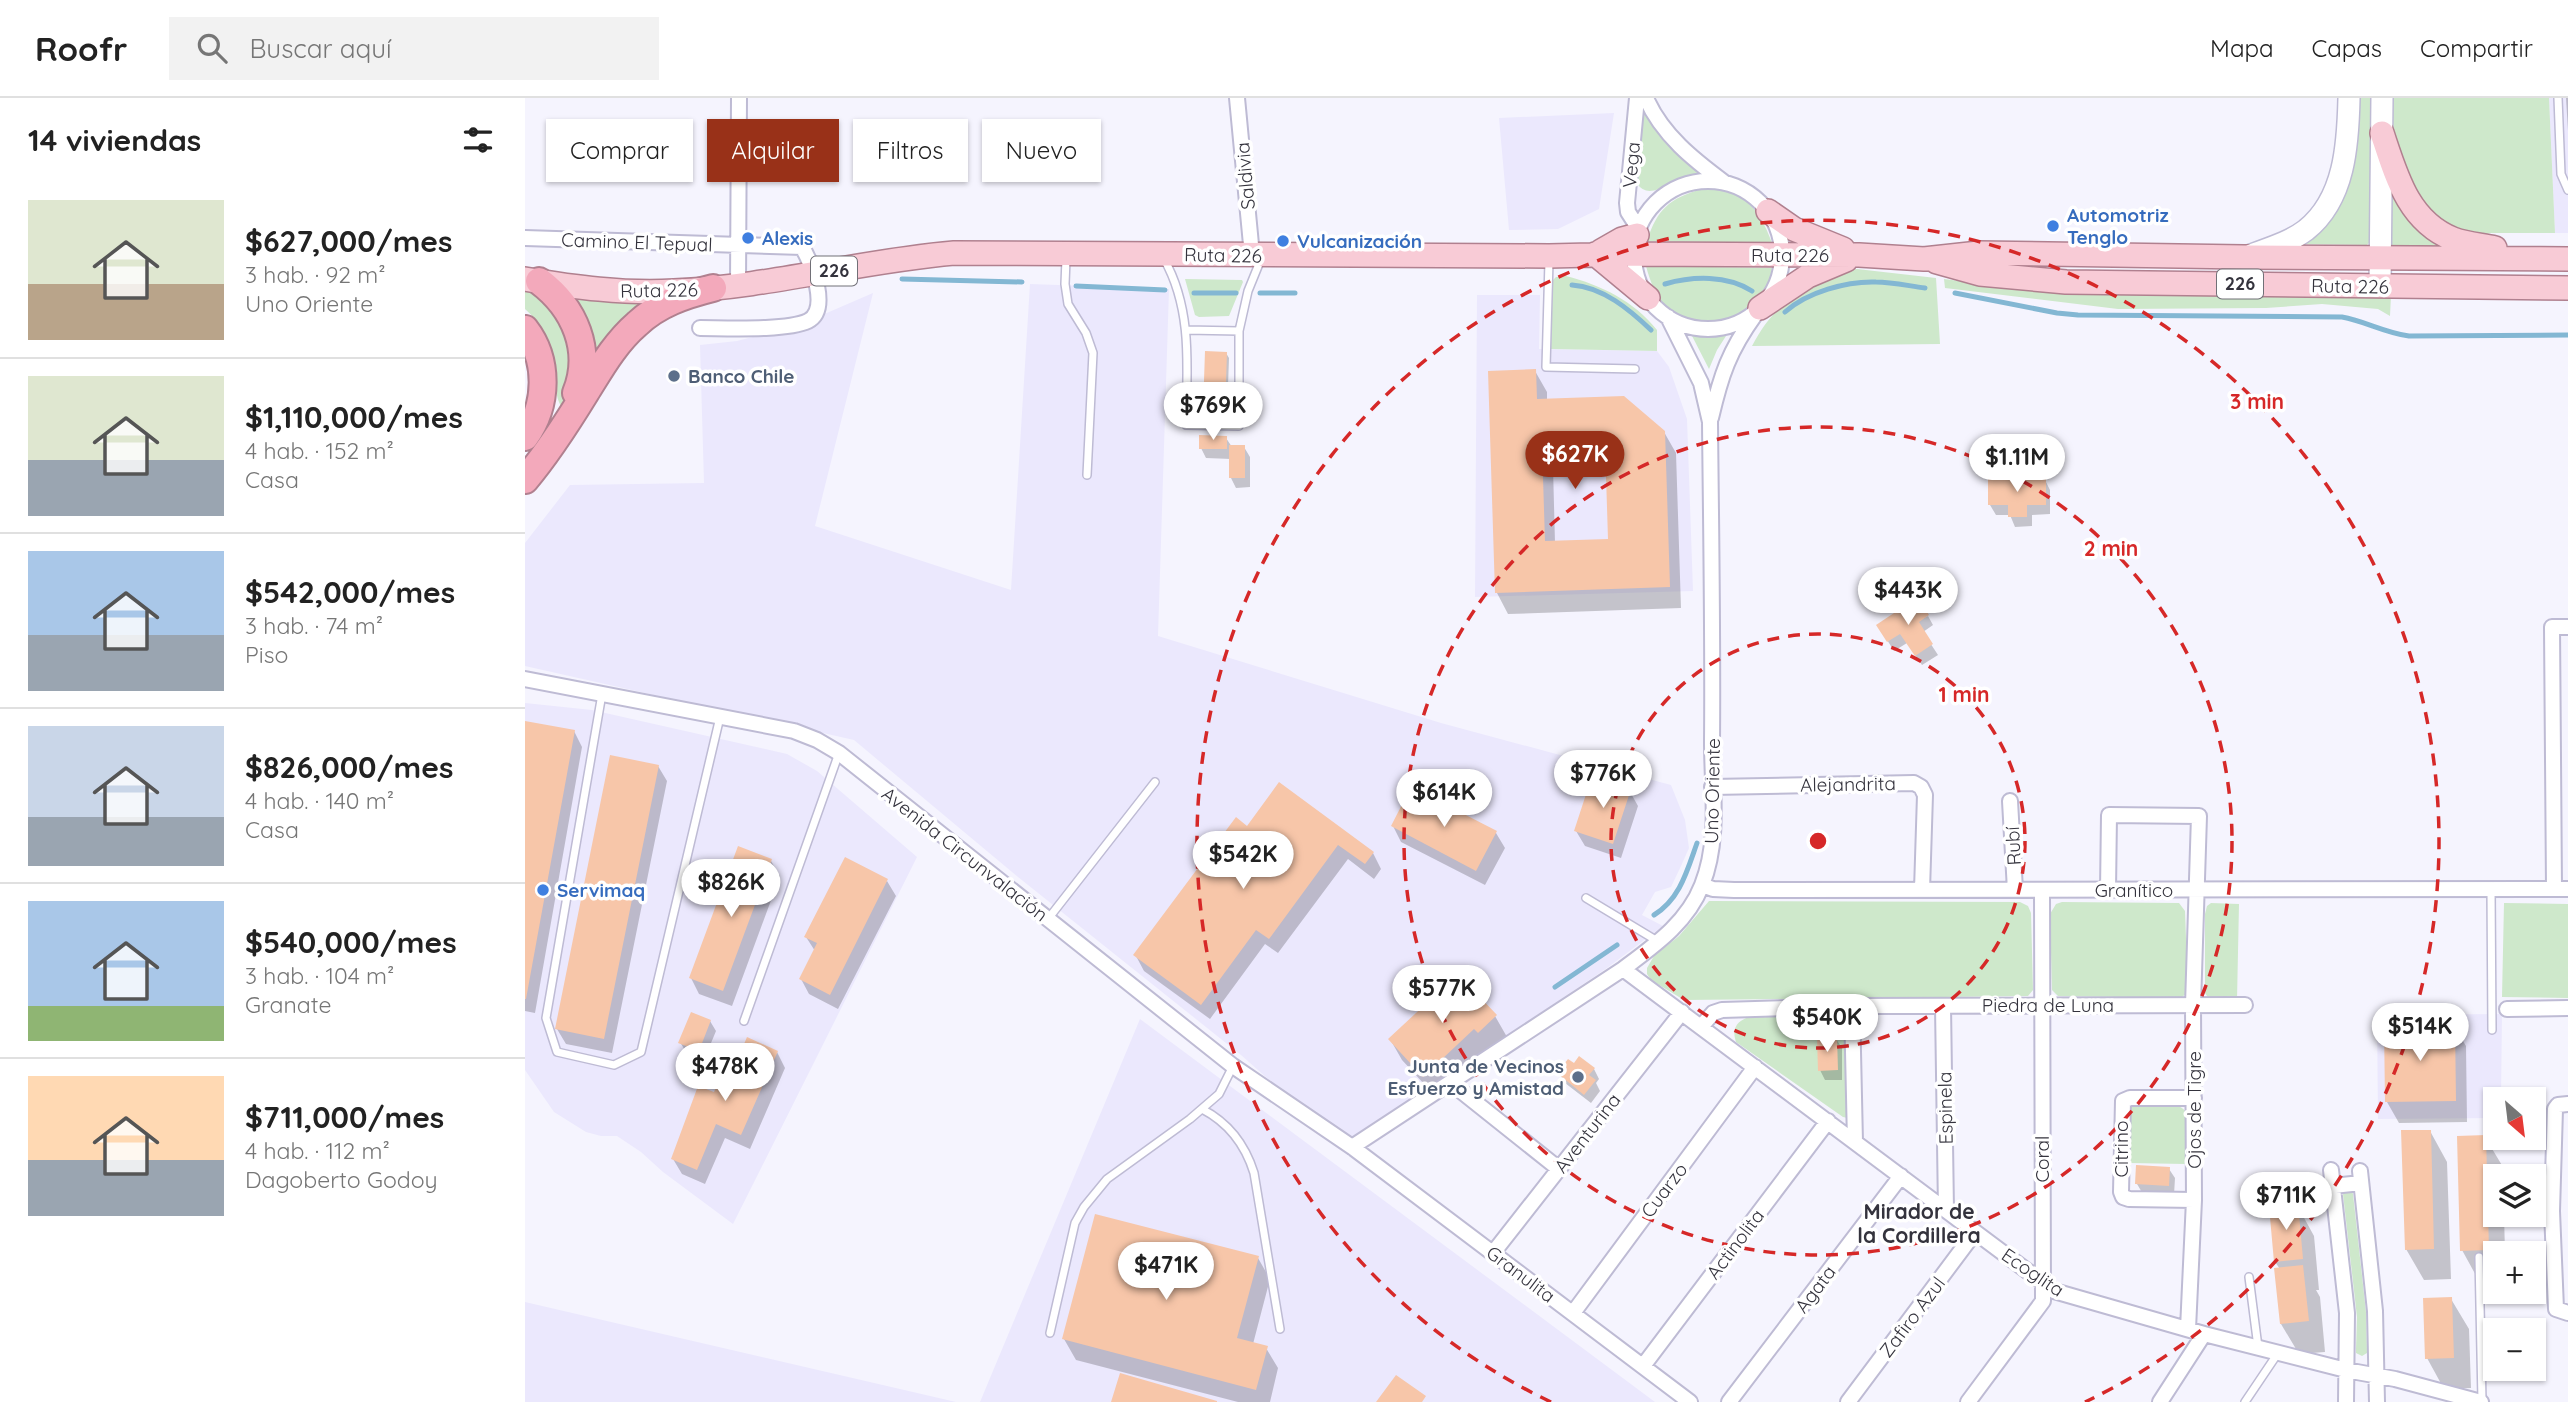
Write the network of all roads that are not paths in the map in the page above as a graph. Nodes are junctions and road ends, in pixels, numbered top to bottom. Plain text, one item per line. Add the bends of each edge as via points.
1 (739, 98) edge
2 (1237, 98) edge
3 (1637, 98) edge
4 (1646, 98) edge
5 (2349, 98) edge
6 (2382, 98) edge
7 (2558, 98) edge
8 (2382, 133) junction
9 (1726, 184) junction
10 (2568, 190) edge
11 (1768, 211) junction
12 (525, 238) edge
13 (1637, 239) junction
14 (737, 246) junction
15 (1066, 253) junction
16 (1162, 254) junction
17 (1595, 254) junction
18 (1258, 255) junction
19 (1782, 255) junction
20 (1859, 255) junction
21 (1549, 256) junction
22 (2244, 257) junction
23 (2381, 258) junction
24 (1924, 259) junction
25 (2566, 259) edge
26 (815, 275) junction
27 (532, 280) edge
28 (2380, 286) junction
29 (726, 287) junction
30 (2568, 288) edge
31 (1648, 298) junction
32 (1760, 308) junction
33 (1668, 317) junction
34 (700, 328) dead end
35 (525, 329) edge
36 (1187, 330) junction
37 (1239, 331) junction
38 (1635, 369) dead end
39 (1710, 422) junction
40 (564, 428) junction
41 (525, 436) edge
42 (1087, 475) dead end
43 (525, 480) edge
44 (2568, 627) edge
45 (525, 679) edge
46 (602, 694) junction
47 (720, 717) junction
48 (839, 753) junction
49 (1155, 782) dead end
50 (1712, 787) junction
51 (2010, 801) dead end
52 (1702, 885) junction
53 (2491, 889) junction
54 (2561, 889) edge
55 (1922, 890) junction
56 (2015, 890) junction
57 (2042, 890) junction
58 (2109, 890) junction
59 (2197, 890) junction
60 (1586, 898) dead end
61 (1048, 919) junction
62 (1659, 942) junction
63 (1623, 969) junction
64 (2043, 1005) junction
65 (2193, 1005) junction
66 (2245, 1005) dead end
67 (1852, 1006) junction
68 (1943, 1006) junction
69 (2568, 1008) edge
70 (2507, 1009) dead end
71 (1682, 1012) junction
72 (744, 1021) dead end
73 (1701, 1027) junction
74 (2492, 1030) dead end
75 (1233, 1066) junction
76 (1755, 1067) junction
77 (1451, 1083) junction
78 (2194, 1098) junction
79 (2568, 1104) edge
80 (1202, 1109) junction
81 (1828, 1121) junction
82 (1855, 1142) junction
83 (1352, 1147) junction
84 (1559, 1169) junction
85 (2331, 1170) dead end
86 (1901, 1176) junction
87 (2333, 1186) junction
88 (2251, 1193) dead end
89 (2194, 1200) junction
90 (1946, 1210) junction
91 (1975, 1232) junction
92 (1493, 1253) junction
93 (2479, 1257) dead end
94 (2249, 1277) dead end
95 (2043, 1283) junction
96 (1573, 1313) junction
97 (2568, 1313) edge
98 (1280, 1329) dead end
99 (2188, 1329) junction
100 (1050, 1333) dead end
101 (2204, 1334) junction
102 (2258, 1347) junction
103 (2278, 1352) junction
104 (1643, 1366) junction
105 (2346, 1370) junction
106 (2377, 1374) junction
107 (1691, 1402) edge
108 (1729, 1402) edge
109 (1848, 1402) edge
110 (1968, 1402) edge
111 (2160, 1402) edge
112 (2245, 1402) edge
113 (2346, 1402) edge
114 (2377, 1402) edge
115 (2481, 1402) edge

1 - 14 street
2 - 18 street, Saldivia
3 - 13 street, Vega via 1627,203
4 - 9 street, Vega via 1674,140
5 - 22 main road via 2346,153 2340,177 2320,216 2285,242
6 - 8 main road
7 - 10 lane via 2561,174
8 - 23 main road
8 - 25 main road via 2406,196 2431,226 2466,243
9 - 11 street via 1756,199
9 - 13 street via 1705,181 1665,195 1650,210
11 - 19 street via 1779,232
11 - 20 main road via 1794,229
12 - 14 street, Camino El Tepual
13 - 17 main road, Ruta 226 / 226
13 - 19 main road, Ruta 226 / 226
13 - 31 street, Vega via 1640,285
14 - 26 street, Camino El Tepual via 802,247
14 - 29 street
15 - 16 main road, Ruta 226 / 226
15 - 26 main road, Ruta 226 / 226 via 954,253
15 - 42 lane via 1068,304 1093,353
16 - 18 main road, Ruta 226 / 226
16 - 36 lane
17 - 21 main road, Ruta 226 / 226
17 - 31 main road
18 - 21 main road, Ruta 226 / 226
18 - 37 lane
19 - 20 main road, Ruta 226 / 226
19 - 32 street, Uno Oriente via 1780,274
20 - 24 main road, Ruta 226 / 226
20 - 32 main road via 1808,275
21 - 38 lane via 1546,367
22 - 23 main road, Ruta 226 / 226
22 - 24 main road, Ruta 226 / 226 via 1979,253
23 - 25 main road, Ruta 226 / 226
23 - 28 main road
24 - 28 main road, Ruta 226 / 226 via 1980,274 2032,281
26 - 29 main road, Ruta 226 / 226
26 - 34 street via 818,307 809,321
27 - 29 main road, Ruta 226 / 226 via 616,291
27 - 40 highway via 552,292 568,312 584,354 582,375
28 - 30 main road, Ruta 226 / 226
29 - 40 highway via 680,298 637,324 616,346
31 - 33 street
32 - 33 street via 1716,329 1683,325
32 - 39 street, Uno Oriente via 1721,374
33 - 39 street, Uno Oriente via 1697,374
35 - 41 highway via 540,359 543,381 539,410
36 - 37 lane
36 - 37 lane via 1186,425 1239,426
39 - 50 street, Uno Oriente
40 - 43 highway
44 - 54 street via 2552,627
45 - 46 street, Avenida Circunvalación
46 - 47 street, Avenida Circunvalación
46 - 47 lane via 546,1018 557,1052 614,1065 641,1052
47 - 48 street, Avenida Circunvalación via 794,731
48 - 61 street, Avenida Circunvalación
48 - 72 lane
49 - 61 lane
50 - 52 street, Uno Oriente via 1712,841
50 - 55 street, Alejandrita via 1914,782 1925,795
51 - 56 street, Rubí
52 - 55 street, Granítico via 1734,890
52 - 62 street, Uno Oriente via 1683,919
53 - 54 street, Granítico
53 - 59 street, Granítico
53 - 74 lane
55 - 56 street, Granítico
56 - 57 street, Granítico
57 - 58 street, Granítico
57 - 64 street, Coral
58 - 59 street, Granítico
58 - 59 street, Ojos de Tigre via 2109,815 2199,816
59 - 65 street, Ojos de Tigre
60 - 62 lane
61 - 75 street, Avenida Circunvalación
62 - 63 street, Uno Oriente
63 - 71 street, Ecoglita
63 - 77 street, Uno Oriente
64 - 65 street, Piedra de Luna
64 - 68 street, Piedra de Luna
64 - 95 street, Coral
65 - 66 street, Piedra de Luna
65 - 78 street, Ojos de Tigre
67 - 68 street, Piedra de Luna
67 - 73 street, Piedra de Luna via 1718,1010
67 - 82 street
68 - 90 street, Espinela
69 - 70 street
71 - 73 street, Ecoglita
71 - 84 street, Aventurina
73 - 76 street, Ecoglita
75 - 80 lane via 1219,1094
75 - 83 street, Avenida Circunvalación
76 - 81 street, Ecoglita
76 - 96 street, Cuarzo
77 - 83 street, Uno Oriente
77 - 84 street
78 - 89 street, Ojos de Tigre
78 - 89 street, Citrino via 2123,1101 2121,1192 2129,1199
79 - 97 street via 2555,1109 2552,1211 2556,1309
80 - 98 lane via 1224,1123 1249,1157
80 - 100 lane via 1118,1170 1084,1207 1075,1223
81 - 82 street, Ecoglita
81 - 104 street, Actinolita
82 - 86 street, Ecoglita
83 - 92 street, Granulita
84 - 92 street, Aventurina
85 - 87 street
86 - 90 street, Ecoglita
86 - 108 street, Agata
87 - 88 lane
87 - 105 street via 2347,1313
87 - 106 street via 2361,1177
89 - 99 street, Ojos de Tigre
90 - 91 street, Ecoglita
91 - 95 street, Ecoglita
91 - 109 street, Zafiro Azul
92 - 96 street, Granulita
93 - 115 lane
94 - 102 lane
95 - 99 street, Ecoglita via 2067,1296
95 - 110 street, Coral via 2042,1305
96 - 104 street, Granulita
99 - 101 street, Ecoglita
101 - 102 street, Ecoglita
101 - 111 street
102 - 103 street, Ecoglita
103 - 105 street, Ecoglita
103 - 112 lane
104 - 107 street, Granulita
105 - 106 street, Ecoglita
105 - 113 street
106 - 114 street
106 - 115 street, Ecoglita

